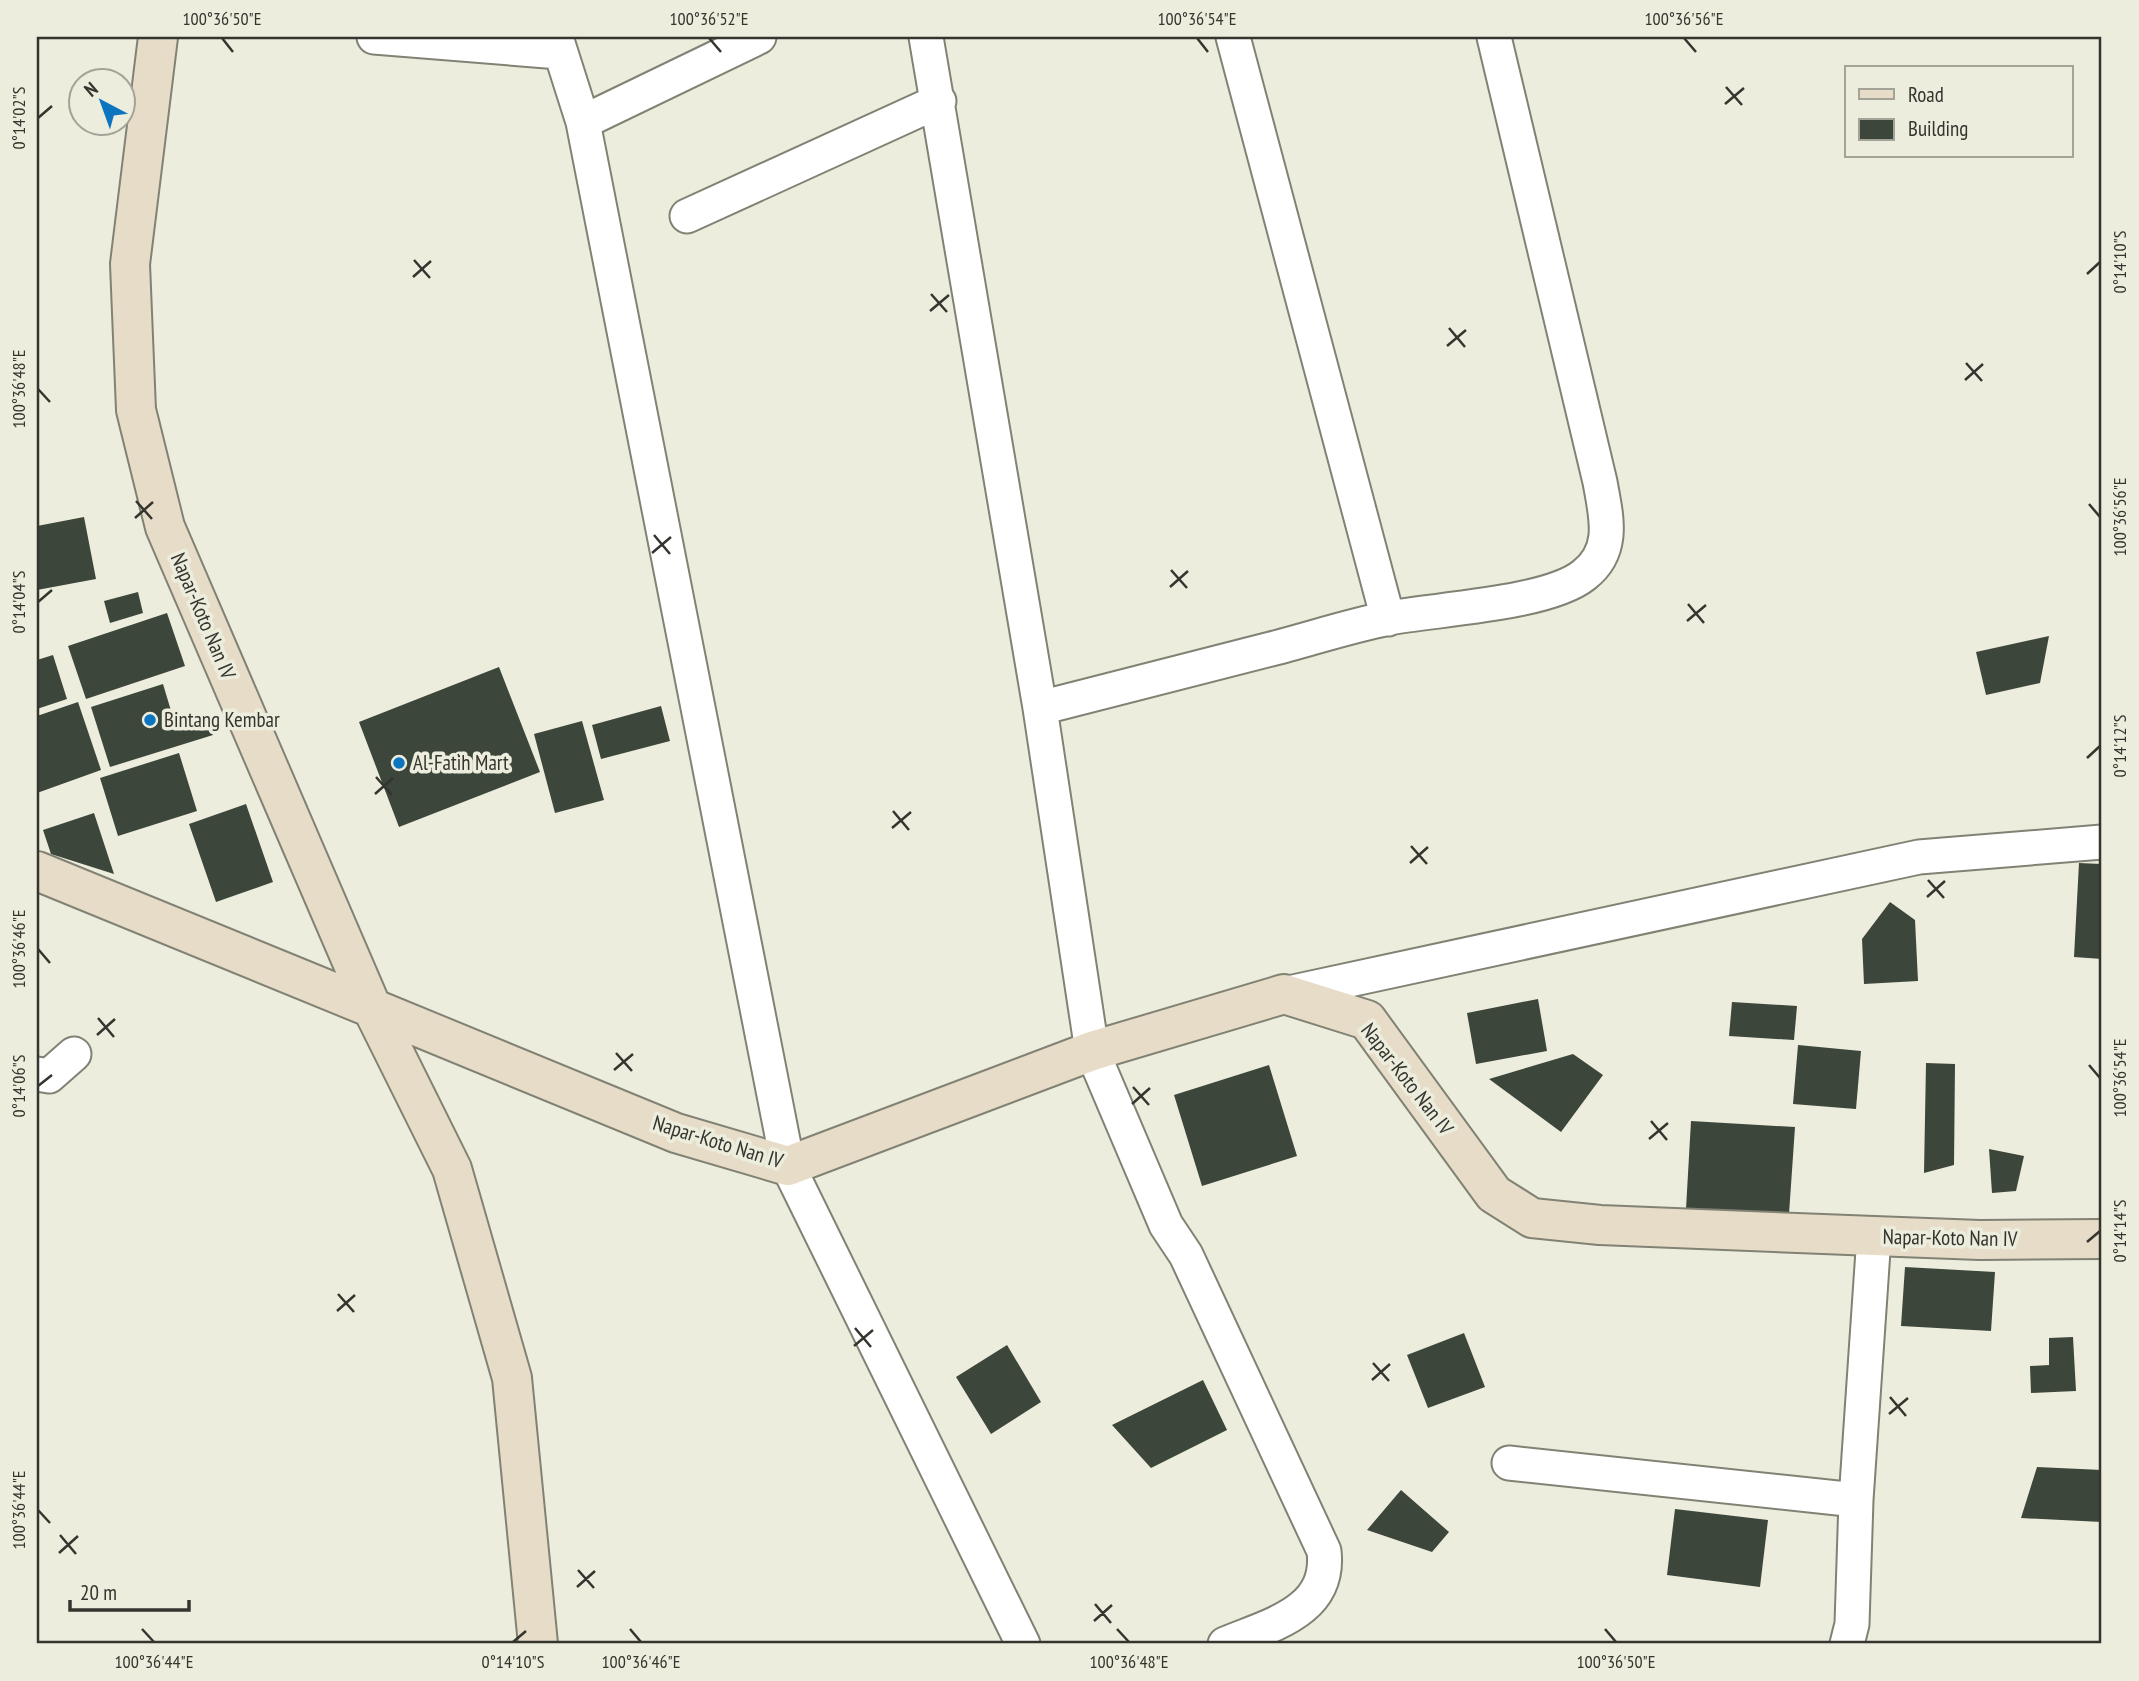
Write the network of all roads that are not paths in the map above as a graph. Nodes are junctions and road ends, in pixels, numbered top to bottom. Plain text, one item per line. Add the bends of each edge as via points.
1 (158, 37) edge
2 (374, 37) edge
3 (759, 37) edge
4 (926, 37) edge
5 (1233, 37) edge
6 (1494, 37) edge
7 (558, 44) edge
8 (939, 101) junction
9 (583, 122) junction
10 (687, 216) dead end
11 (1388, 619) junction
12 (1040, 708) junction
13 (2102, 842) edge
14 (37, 872) edge
15 (1284, 994) junction
16 (372, 1008) junction
17 (1091, 1051) junction
18 (74, 1054) dead end
19 (37, 1074) edge
20 (788, 1166) junction
21 (1874, 1236) junction
22 (2102, 1239) edge
23 (1509, 1463) dead end
24 (1856, 1500) junction
25 (538, 1644) edge
26 (1023, 1644) edge
27 (1225, 1644) edge
28 (1847, 1644) edge

1 - 16 street, Napar-Koto Nan IV via 130,264 136,410 164,527
2 - 7 street
3 - 9 street
4 - 8 street
5 - 11 street
6 - 11 street via 1608,531 1605,546 1584,575 1566,585 1513,600
7 - 9 street
8 - 10 street
8 - 12 street
9 - 20 street
11 - 12 street
12 - 17 street
13 - 15 street via 1919,857
14 - 16 street
15 - 17 street, Napar-Koto Nan IV
15 - 21 street, Napar-Koto Nan IV via 1367,1020 1494,1194 1532,1217 1600,1225
16 - 20 street, Napar-Koto Nan IV via 676,1133
16 - 25 street via 452,1169 512,1378
17 - 20 street, Napar-Koto Nan IV
17 - 27 street via 1166,1225 1186,1255 1324,1551 1323,1579 1314,1598 1292,1615
18 - 19 street via 49,1076
20 - 26 street
21 - 22 street, Napar-Koto Nan IV
21 - 24 street
23 - 24 street
24 - 28 street via 1852,1624

